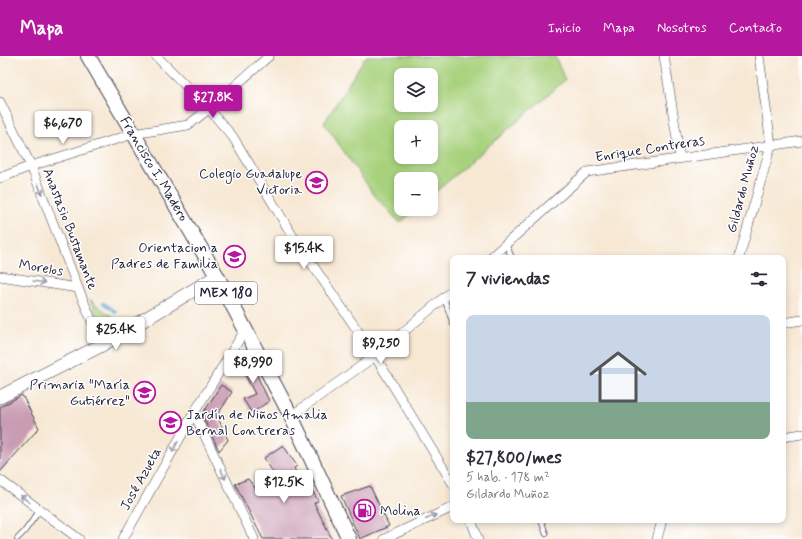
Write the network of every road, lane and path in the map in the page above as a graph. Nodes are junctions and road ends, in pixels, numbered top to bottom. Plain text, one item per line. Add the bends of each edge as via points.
1 (88, 56) edge
2 (156, 56) edge
3 (269, 56) edge
4 (664, 56) edge
5 (759, 56) edge
6 (0, 102) edge
7 (209, 109) junction
8 (133, 134) junction
9 (802, 141) edge
10 (771, 145) junction
11 (680, 158) junction
12 (31, 166) junction
13 (0, 178) edge
14 (506, 244) junction
15 (493, 255) edge
16 (511, 255) edge
17 (740, 255) edge
18 (0, 276) edge
19 (217, 276) junction
20 (78, 288) junction
21 (450, 293) edge
22 (444, 298) junction
23 (450, 315) edge
24 (802, 320) edge
25 (786, 323) edge
26 (245, 330) junction
27 (102, 345) junction
28 (376, 356) junction
29 (0, 398) edge
30 (194, 413) junction
31 (291, 416) junction
32 (802, 434) edge
33 (786, 437) edge
34 (450, 479) edge
35 (0, 480) edge
36 (450, 508) edge
37 (40, 510) junction
38 (472, 523) edge
39 (542, 523) edge
40 (661, 523) edge
41 (546, 534) dead end
42 (17, 539) edge
43 (79, 539) edge
44 (123, 539) edge
45 (254, 539) edge
46 (349, 539) edge
47 (384, 539) edge
48 (478, 539) edge
49 (656, 539) edge

1 - 8 main road, Francisco I. Madero / MEX 180
2 - 7 street
3 - 7 street
4 - 11 street
5 - 10 street, Gildardo Muñoz
6 - 12 street, Anastasio Bustamante
7 - 8 street via 188,125
7 - 28 street via 233,137 292,235
8 - 12 street
8 - 19 main road, Francisco I. Madero / MEX 180
9 - 10 street, Enrique Contreras
10 - 11 street, Enrique Contreras
10 - 17 street, Gildardo Muñoz
11 - 14 street, Enrique Contreras via 587,172
12 - 13 street
12 -> 20 street, Anastasio Bustamante
14 - 15 street, Enrique Contreras
14 - 16 lane
18 -> 20 street, Morelos
19 - 26 main road, Francisco I. Madero / MEX 180
19 - 27 street
20 - 27 street, Anastasio Bustamante
21 - 22 street
22 - 23 lane
22 - 28 street
24 - 25 street
26 - 30 street, José Azueta
26 - 31 main road, Francisco I. Madero / MEX 180
27 - 29 street
28 - 31 street
28 - 34 street
30 -> 44 street, José Azueta
30 -> 45 street
31 - 46 main road, Francisco I. Madero / MEX 180
32 - 33 street
37 -> 35 street
47 -> 36 street
37 - 42 lane
37 - 43 street
38 - 48 street
39 - 41 lane
40 - 49 street

